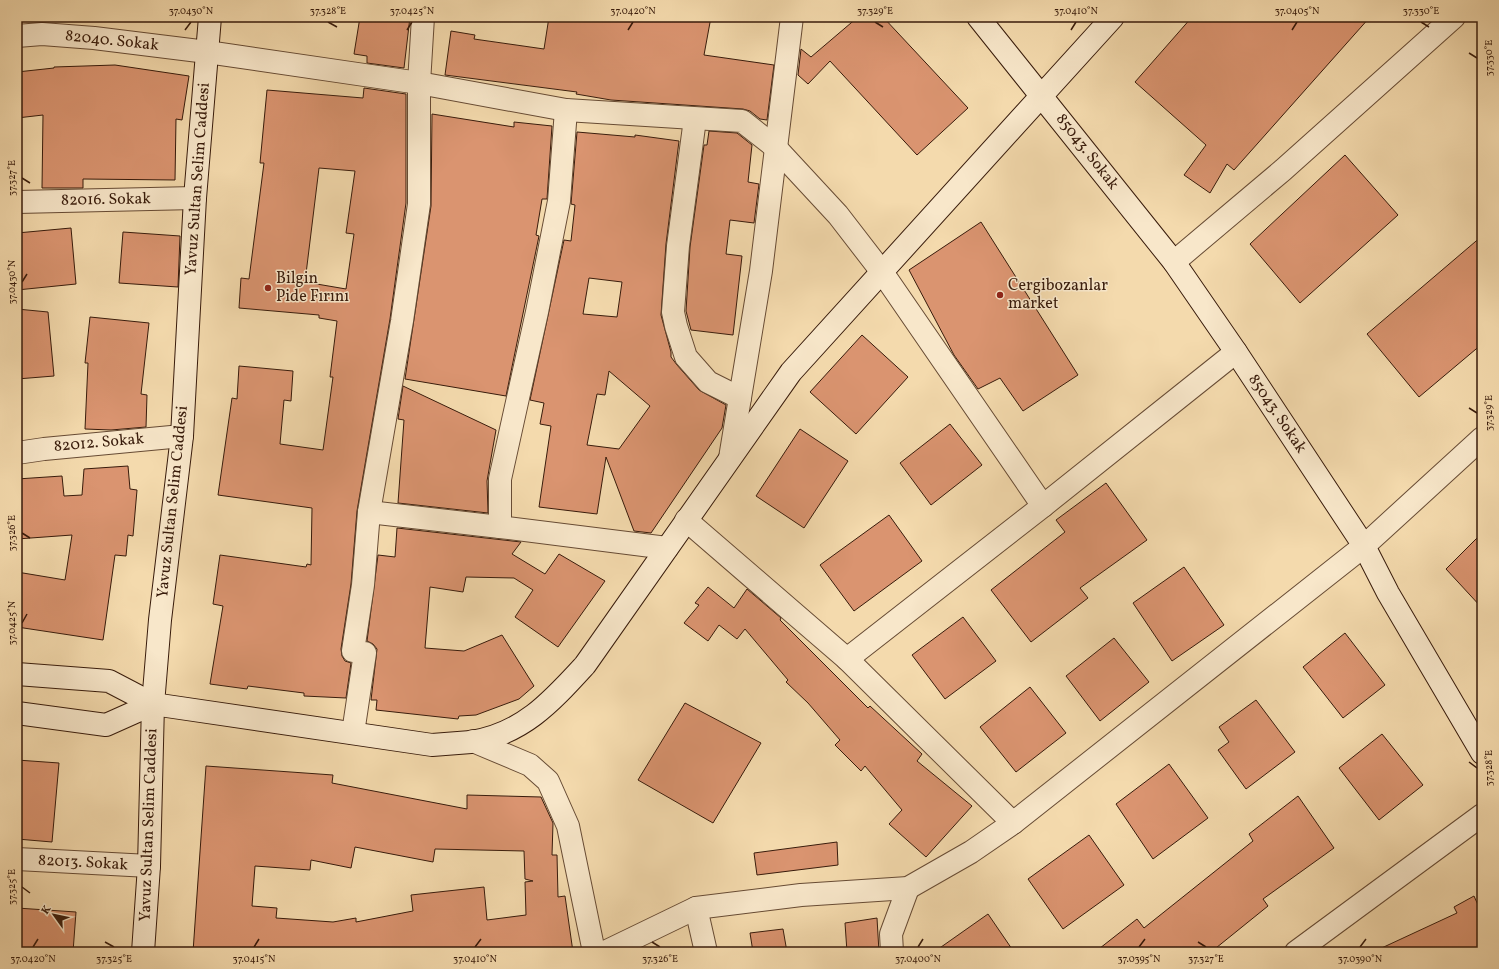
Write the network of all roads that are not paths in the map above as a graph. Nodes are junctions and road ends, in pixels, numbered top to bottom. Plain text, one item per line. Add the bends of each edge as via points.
1 (210, 17) edge
2 (423, 17) edge
3 (792, 17) edge
4 (978, 17) edge
5 (1113, 17) edge
6 (1454, 17) edge
7 (41, 25) edge
8 (17, 36) edge
9 (207, 52) junction
10 (419, 83) junction
11 (1042, 96) junction
12 (566, 110) junction
13 (695, 119) junction
14 (775, 146) junction
15 (195, 198) junction
16 (17, 202) edge
17 (1174, 262) junction
18 (882, 272) junction
19 (1236, 352) junction
20 (740, 398) junction
21 (182, 436) junction
22 (1482, 438) edge
23 (17, 453) edge
24 (730, 458) junction
25 (1043, 506) junction
26 (369, 512) junction
27 (686, 520) junction
28 (500, 527) junction
29 (1364, 546) junction
30 (667, 548) junction
31 (847, 659) junction
32 (17, 674) edge
33 (154, 704) junction
34 (17, 713) edge
35 (353, 733) junction
36 (472, 741) junction
37 (1482, 753) edge
38 (1482, 815) edge
39 (1013, 823) junction
40 (17, 859) edge
41 (149, 866) junction
42 (908, 888) junction
43 (696, 908) junction
44 (143, 952) edge
45 (594, 952) edge
46 (605, 952) edge
47 (706, 952) edge
48 (892, 952) edge
49 (1296, 952) edge

1 - 9 street, Yavuz Sultan Selim Caddesi
2 - 10 street
3 - 14 street
4 - 11 street, 85043. Sokak
5 - 11 street
6 - 17 street via 1283,170
7 - 8 street, 82040. Sokak
7 - 9 street, 82040. Sokak via 94,38
9 - 10 street, 82040. Sokak
9 - 15 street, Yavuz Sultan Selim Caddesi
10 - 12 street, 82040. Sokak
10 - 26 street via 419,204
11 - 17 street, 85043. Sokak
11 - 18 street
12 - 13 street, 82040. Sokak
12 - 28 street via 559,201 500,479
13 - 14 street, 82040. Sokak via 742,121
13 - 20 street via 678,246 673,312 686,357 708,382
14 - 18 street, 82040. Sokak via 838,215
14 - 20 street via 760,271
15 - 16 street, 82016. Sokak
15 - 21 street, Yavuz Sultan Selim Caddesi
17 - 19 street, 85043. Sokak
18 - 24 street via 791,372
18 - 25 street, 82040. Sokak
19 - 25 street
19 - 29 street, 85043. Sokak
20 - 24 street
21 - 23 street, 82012. Sokak via 44,448
21 - 33 street, Yavuz Sultan Selim Caddesi via 160,620
22 - 29 street
24 - 27 street
25 - 31 street
26 - 28 street
26 - 35 street via 363,585 353,651 365,653
27 - 30 street
27 - 31 street
28 - 30 street
29 - 37 street, 85043. Sokak via 1388,593
29 - 39 street
30 - 36 street via 585,665 555,699 536,716 511,730
31 - 39 street
32 - 33 street via 109,681
33 - 34 street via 106,725
33 - 35 street
33 - 41 street, Yavuz Sultan Selim Caddesi
35 - 36 street via 432,745
36 - 45 street via 530,765 548,781 568,826
38 - 49 street
39 - 42 street via 971,852
40 - 41 street, 82013. Sokak
41 - 44 street, Yavuz Sultan Selim Caddesi
42 - 43 street via 801,895
42 - 48 street via 891,934
43 - 46 street
43 - 47 street

